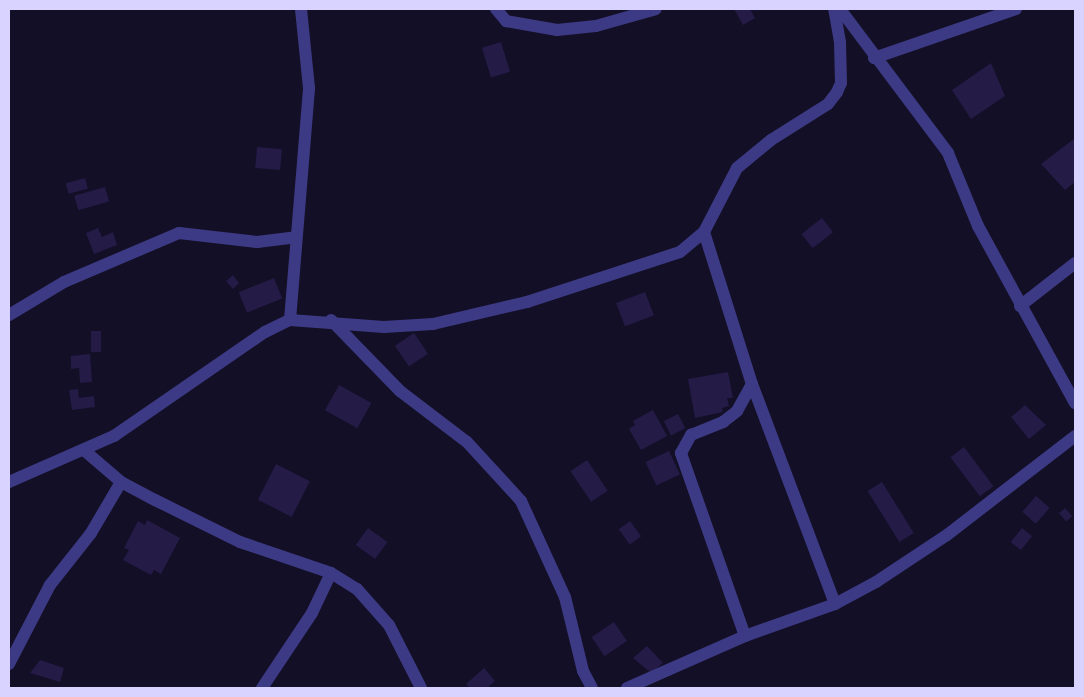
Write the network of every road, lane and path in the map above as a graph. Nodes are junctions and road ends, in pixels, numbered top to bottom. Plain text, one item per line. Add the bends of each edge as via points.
1 (302, 9) edge
2 (496, 9) edge
3 (656, 9) edge
4 (834, 9) edge
5 (840, 9) edge
6 (1016, 9) edge
7 (874, 58) junction
8 (704, 232) junction
9 (296, 237) junction
10 (1075, 263) edge
11 (1020, 306) junction
12 (9, 315) edge
13 (290, 320) junction
14 (331, 320) junction
15 (752, 384) junction
16 (1075, 403) edge
17 (1075, 436) edge
18 (85, 451) junction
19 (9, 482) edge
20 (121, 482) junction
21 (332, 573) junction
22 (835, 604) junction
23 (744, 636) junction
24 (9, 664) edge
25 (262, 688) edge
26 (422, 688) edge
27 (592, 688) edge
28 (627, 688) edge

1 - 9 street via 309,88
2 - 3 street via 506,21 557,30 596,26
4 - 8 street via 840,42 841,83 837,92 828,104 771,140 737,168
5 - 7 street
6 - 7 street
7 - 11 street via 948,153 978,226
8 - 14 street via 680,252 658,261 450,321 384,327
8 - 15 street
9 - 12 street via 256,242 179,232 64,282
9 - 13 street
10 - 11 street
11 - 16 street
13 - 14 street
13 - 18 street via 265,332 114,436
14 - 27 street via 400,390 467,442 521,501 566,597 583,671
15 - 22 street
15 - 23 street via 737,411 723,422 691,435 681,453
17 - 22 street via 947,535
18 - 19 street via 41,464
18 - 20 street
20 - 21 street via 240,542
20 - 24 street via 91,533 50,586
21 - 25 street via 312,614
21 - 26 street via 376,606 400,643
22 - 23 street
23 - 28 street

